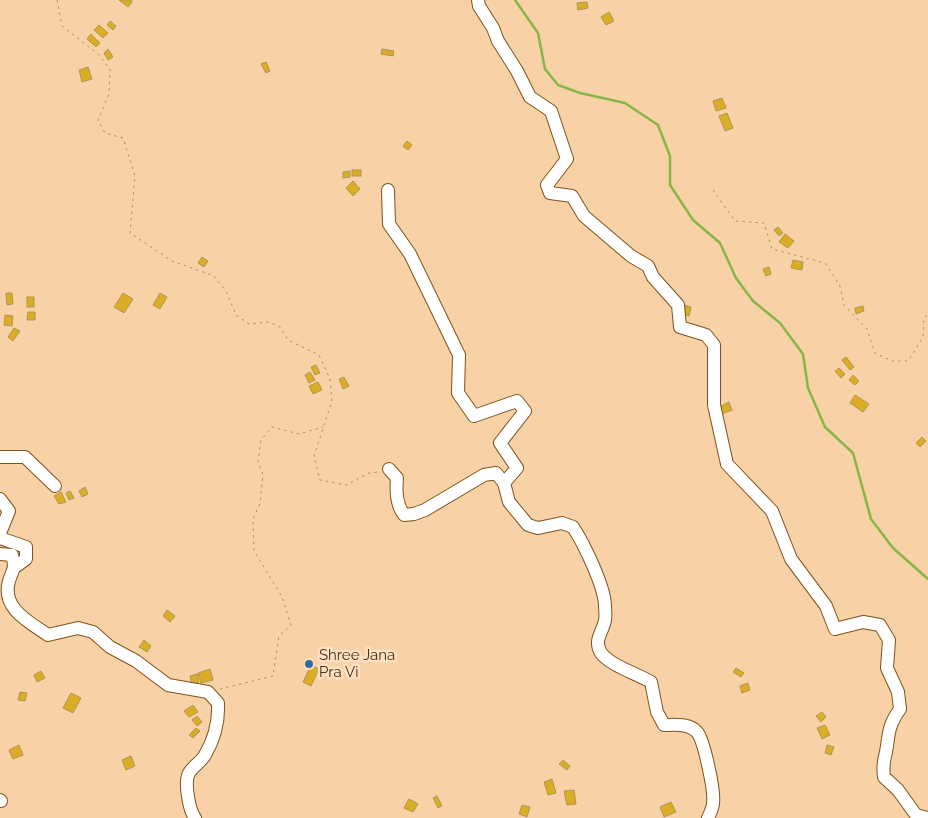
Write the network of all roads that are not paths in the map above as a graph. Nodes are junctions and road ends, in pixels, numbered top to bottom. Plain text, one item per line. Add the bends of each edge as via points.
1 (478, 0) edge
2 (388, 190) dead end
3 (0, 457) edge
4 (389, 469) road end
5 (504, 483) junction
6 (55, 486) dead end
7 (0, 499) edge
8 (0, 533) edge
9 (0, 538) edge
10 (0, 554) edge
11 (15, 567) junction
12 (195, 818) edge
13 (708, 818) edge
14 (927, 818) edge

1 - 14 street via 478,6 530,97 551,111 567,159 547,185 550,193 572,196 584,216 631,256 648,266 678,306 680,327 706,335 714,345 714,405 727,464 772,511 791,559 826,606 835,629 863,622 880,625 889,640 887,668 898,692 900,709 888,732 882,764 884,778 898,790 916,815
2 - 5 street via 389,224 410,254 459,354 458,393 474,416 517,401 525,411 500,442 517,468
3 - 6 street via 25,457
4 - 5 street via 397,478 396,491 404,514 425,510 484,474 496,473
5 - 13 street via 509,502 528,526 538,528 562,523 573,527 578,535 605,602 605,621 598,636 600,651 609,661 650,682 664,726 682,724 696,731 704,744 713,787 713,804
7 - 8 street via 9,511
9 - 11 street via 26,547 26,559
10 - 11 street via 12,555
11 - 12 street via 7,594 11,606 48,635 78,628 93,632 168,685 208,692 218,703 219,720 204,756 188,774 186,788

